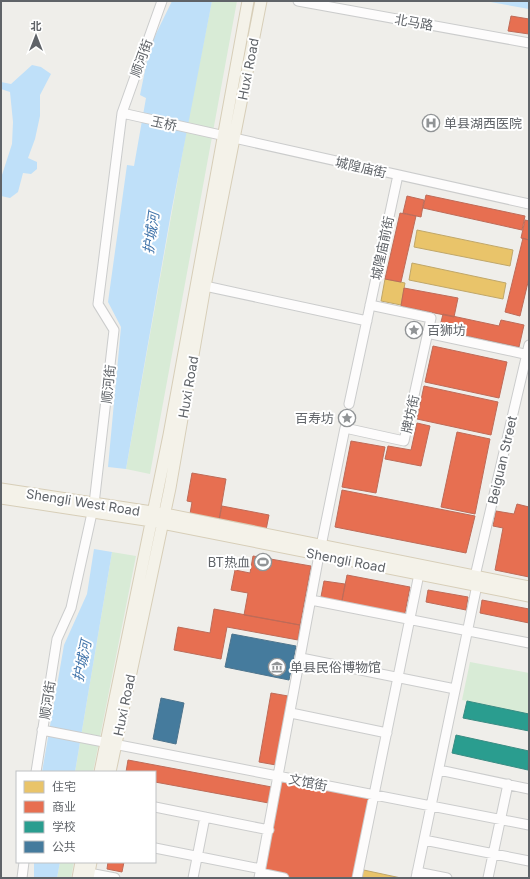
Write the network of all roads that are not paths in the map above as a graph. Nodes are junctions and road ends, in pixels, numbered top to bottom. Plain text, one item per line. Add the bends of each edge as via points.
1 (162, 1) edge
2 (248, 1) edge
3 (260, 1) edge
4 (298, 1) edge
5 (529, 43) edge
6 (122, 113) junction
7 (192, 129) joint
8 (222, 136) junction
9 (234, 138) junction
10 (398, 175) junction
11 (529, 204) edge
12 (205, 286) junction
13 (370, 305) junction
14 (367, 321) junction
15 (427, 333) junction
16 (528, 351) edge
17 (349, 404) dead end
18 (1, 489) edge
19 (1, 498) edge
20 (93, 508) junction
21 (158, 518) junction
22 (320, 551) junction
23 (419, 574) junction
24 (476, 581) junction
25 (529, 586) edge
26 (529, 596) edge
27 (311, 600) junction
28 (410, 619) junction
29 (468, 630) junction
30 (529, 643) edge
31 (300, 658) junction
32 (398, 677) junction
33 (456, 689) junction
34 (290, 713) junction
35 (42, 730) junction
36 (387, 733) junction
37 (111, 744) junction
38 (438, 770) junction
39 (36, 771) edge
40 (100, 771) edge
41 (110, 771) edge
42 (279, 776) junction
43 (508, 784) junction
44 (529, 789) edge
45 (374, 795) junction
46 (431, 806) junction
47 (156, 807) edge
48 (205, 817) junction
49 (501, 819) junction
50 (529, 825) edge
51 (269, 830) junction
52 (424, 840) junction
53 (156, 848) edge
54 (493, 854) junction
55 (197, 856) junction
56 (529, 861) edge
57 (24, 863) edge
58 (81, 863) edge
59 (89, 871) edge
60 (260, 873) edge
61 (417, 875) edge
62 (22, 878) edge
63 (78, 878) edge
64 (115, 878) edge
65 (193, 878) edge
66 (284, 878) edge
67 (357, 878) edge
68 (446, 878) edge
69 (488, 878) edge

1 - 6 street, 顺河街
2 - 8 main road, Huxi Road
3 - 9 main road, Huxi Road
4 - 5 street, 北马路
6 - 7 street, 玉桥
6 - 20 street, 顺河街 via 98,304 114,330
7 - 8 street, 城隍庙街
8 - 9 street, 城隍庙街
8 - 21 main road, Huxi Road
9 - 10 street, 城隍庙街
9 - 12 main road, Huxi Road
10 - 11 street, 城隍庙街
10 - 13 street, 城隍庙前街
12 - 14 street
12 - 21 main road, Huxi Road
13 - 14 street, 城隍庙前街
13 - 15 street, 牌坊街 via 431,318
14 - 17 street, 城隍庙前街
15 - 16 street
15 - 22 street, 牌坊街 via 404,441 345,428
16 - 24 street, Beiguan Street
18 - 20 main road, Shengli West Road
19 - 20 main road, Shengli West Road
20 - 21 main road, Shengli West Road
20 - 35 street, 顺河街 via 71,608 57,639
21 - 22 main road, Shengli Road
21 - 37 main road, Huxi Road
22 - 23 main road, Shengli Road
22 - 24 main road, Shengli Road
22 - 27 street
23 - 24 main road, Shengli Road
23 - 28 street
24 - 25 main road, Shengli Road
24 - 26 main road, Shengli Road
24 - 29 street, Beiguan Street
27 - 28 street
27 - 31 street
28 - 29 street
28 - 32 street
29 - 30 street
29 - 33 street, Beiguan Street
31 - 32 street
31 - 34 street
32 - 33 street
32 - 36 street
33 - 38 street, Beiguan Street
34 - 36 street
34 - 42 street
35 - 37 street, 文馆街
35 - 39 street, 顺河街
36 - 45 street
37 - 40 main road, Huxi Road
37 - 41 main road, Huxi Road
37 - 42 street, 文馆街
38 - 43 street
38 - 46 street, Beiguan Street
42 - 45 street, 文馆街
42 - 51 street
43 - 44 street
43 - 49 street
45 - 46 street, 文馆街
45 - 67 street
46 - 49 street, 文馆街
46 - 52 street, Beiguan Street
47 - 48 street
48 - 51 street
48 - 55 street
49 - 50 street, 文馆街
49 - 54 street
51 - 60 street
52 - 54 street
52 - 61 street, Beiguan Street
53 - 55 street
54 - 56 street
54 - 69 street
55 - 60 street
55 - 65 street
57 - 62 street
58 - 63 main road
59 - 64 street
60 - 66 street
61 - 68 street

